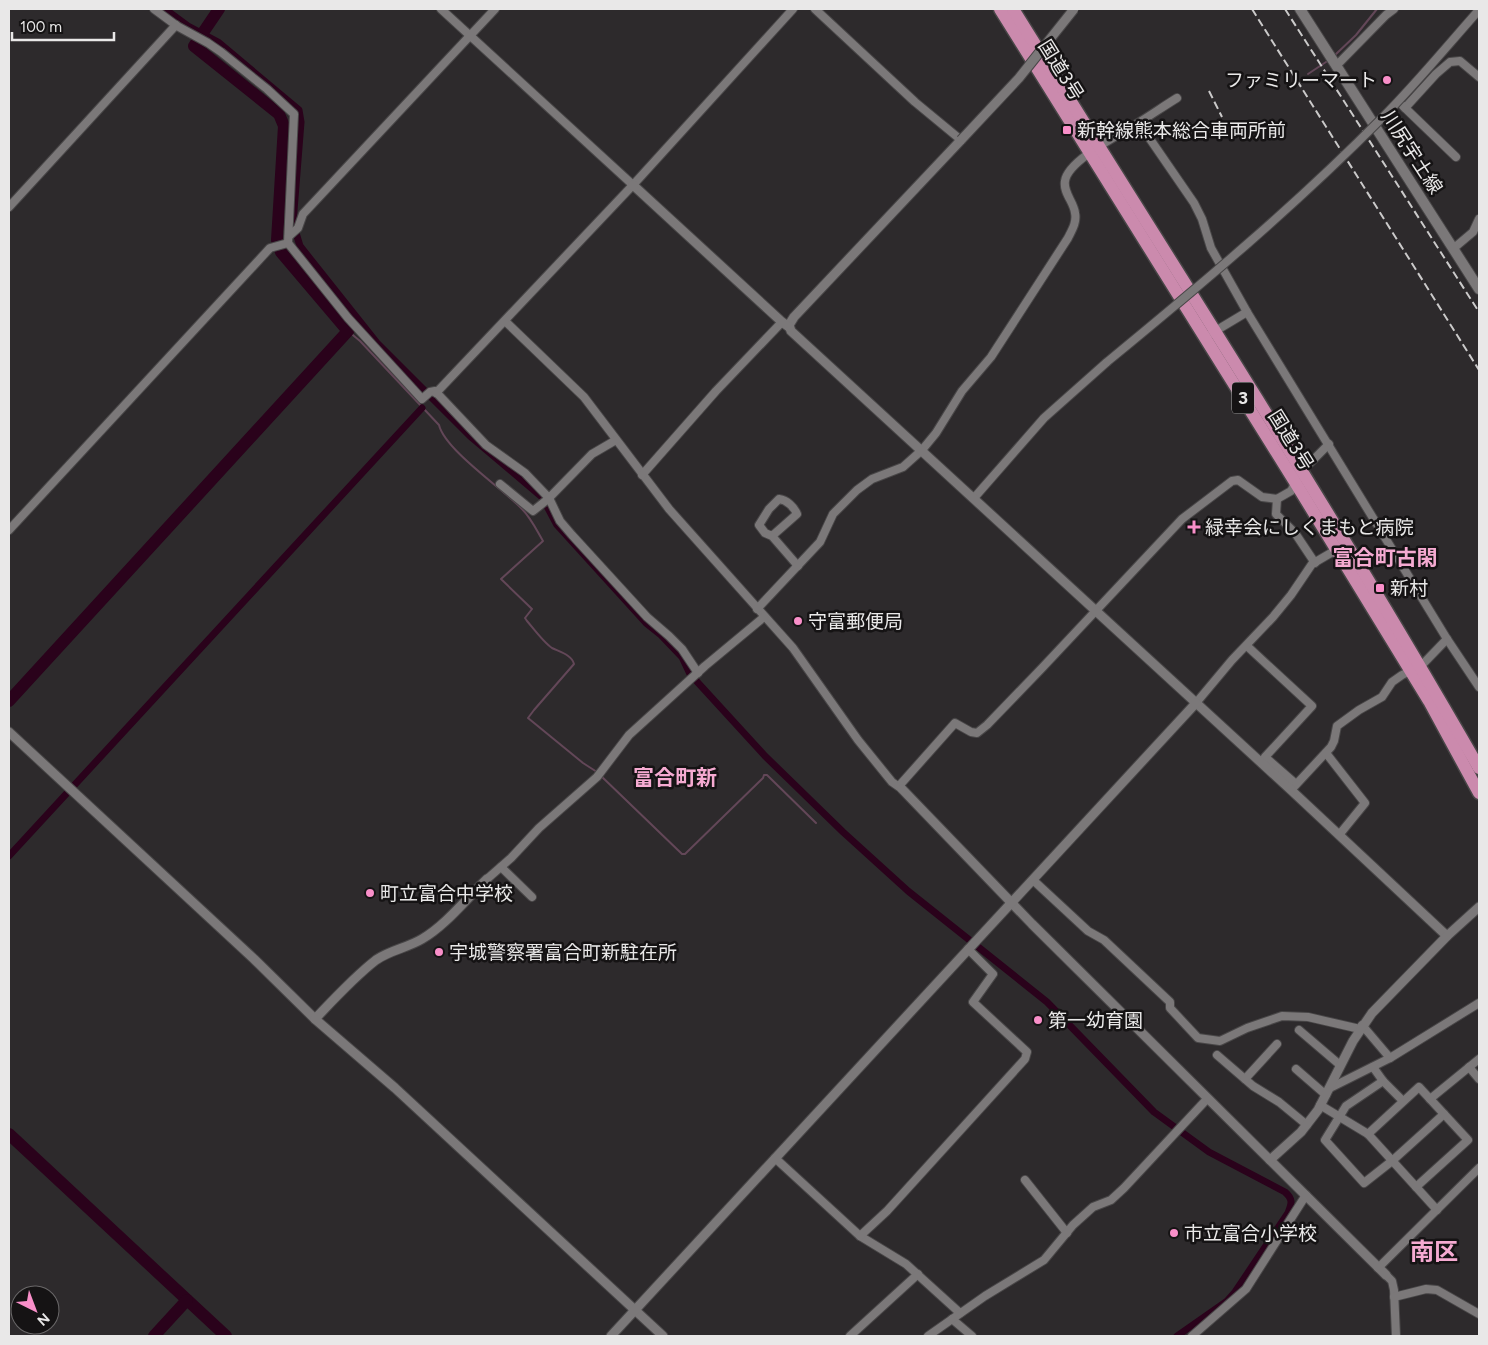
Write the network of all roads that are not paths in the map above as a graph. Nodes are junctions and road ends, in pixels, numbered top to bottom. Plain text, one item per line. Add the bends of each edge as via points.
1 (154, 9) edge
2 (441, 9) edge
3 (494, 9) edge
4 (793, 9) edge
5 (815, 9) edge
6 (1000, 9) edge
7 (1012, 9) edge
8 (1074, 9) edge
9 (1300, 9) edge
10 (1394, 9) edge
11 (1479, 10) edge
12 (176, 25) junction
13 (470, 35) junction
14 (1336, 66) junction
15 (1479, 77) edge
16 (1176, 98) dead end
17 (1139, 123) junction
18 (960, 140) junction
19 (1095, 150) junction
20 (1456, 157) dead end
21 (633, 185) junction
22 (9, 206) edge
23 (1479, 219) edge
24 (1473, 232) junction
25 (288, 239) junction
26 (1479, 240) edge
27 (1454, 248) junction
28 (1479, 289) edge
29 (1247, 312) junction
30 (506, 321) junction
31 (785, 325) junction
32 (1210, 334) junction
33 (431, 394) junction
34 (616, 440) junction
35 (1329, 444) junction
36 (922, 450) junction
37 (1302, 471) junction
38 (642, 475) junction
39 (1295, 482) junction
40 (500, 484) dead end
41 (1277, 499) junction
42 (546, 500) junction
43 (978, 502) junction
44 (9, 530) edge
45 (772, 536) junction
46 (1336, 550) junction
47 (1315, 563) junction
48 (798, 566) junction
49 (757, 609) junction
50 (1096, 610) junction
51 (764, 617) junction
52 (1446, 639) junction
53 (1247, 646) junction
54 (1416, 669) junction
55 (695, 676) junction
56 (1479, 688) edge
57 (1196, 703) junction
58 (9, 732) edge
59 (1326, 753) junction
60 (1479, 768) edge
61 (1294, 787) junction
62 (901, 788) junction
63 (1479, 793) edge
64 (1340, 835) junction
65 (501, 867) junction
66 (487, 879) joint
67 (1033, 880) junction
68 (532, 898) dead end
69 (1012, 902) junction
70 (1479, 907) edge
71 (1447, 936) junction
72 (969, 949) junction
73 (1478, 1007) edge
74 (315, 1019) junction
75 (1361, 1027) junction
76 (1299, 1030) dead end
77 (1277, 1044) dead end
78 (1217, 1055) dead end
79 (1390, 1058) junction
80 (1479, 1059) edge
81 (1340, 1065) junction
82 (1372, 1066) junction
83 (1469, 1067) junction
84 (1296, 1069) dead end
85 (1245, 1079) junction
86 (1479, 1079) edge
87 (1383, 1081) junction
88 (1328, 1091) junction
89 (1207, 1099) junction
90 (1430, 1099) junction
91 (1403, 1100) junction
92 (1320, 1106) junction
93 (1444, 1114) junction
94 (1341, 1117) junction
95 (1307, 1125) junction
96 (1368, 1134) junction
97 (775, 1158) junction
98 (1270, 1160) junction
99 (1392, 1160) junction
100 (1479, 1168) edge
101 (1025, 1180) dead end
102 (1416, 1187) junction
103 (1306, 1195) junction
104 (1437, 1210) junction
105 (1066, 1233) junction
106 (860, 1236) junction
107 (1378, 1268) junction
108 (918, 1274) junction
109 (1386, 1275) joint
110 (1394, 1298) junction
111 (635, 1311) junction
112 (960, 1313) junction
113 (1479, 1314) edge
114 (952, 1319) junction
115 (611, 1336) edge
116 (663, 1336) edge
117 (850, 1336) edge
118 (928, 1336) edge
119 (972, 1336) edge
120 (1192, 1336) edge
121 (1396, 1336) edge

1 - 12 street
2 - 13 street
3 - 13 street
4 - 21 street
5 - 18 street
6 - 19 highway, 国道3号 / 3
7 - 19 highway, 国道3号 / 3
8 - 18 street, bridge via 1019,78
9 - 14 main road, 川尻宇土線
10 - 14 street
11 - 43 street, bridge via 1383,117 1306,191 1228,262 1044,418
12 - 22 street
12 - 25 street via 208,43 294,114
13 - 21 street
13 - 25 street via 303,214 298,228
14 - 27 main road, 川尻宇土線
15 - 20 street via 1460,61 1450,62 1402,106
16 - 17 street
17 - 19 street
17 - 29 street via 1194,203 1211,248
18 - 31 street
19 - 32 highway, 国道3号 / 3
19 - 36 street via 1076,163 1065,180 1076,215 1068,238 991,357 962,391
21 - 30 street
21 - 31 street
23 - 24 street
24 - 26 street
24 - 27 street
25 - 33 street via 348,318 422,399
25 - 44 street via 273,246
27 - 28 main road, 川尻宇土線
29 - 32 street
29 - 35 street
30 - 33 street
30 - 34 street via 584,397
31 - 36 street
31 - 38 street via 704,405
32 - 37 highway, 国道3号 / 3
32 - 39 highway, 国道3号 / 3
33 - 42 street via 486,445 525,473
34 - 38 street
34 - 42 street via 592,454
35 - 37 street
35 - 52 street
36 - 43 street
36 - 48 street via 903,467 872,479 857,490 833,514 820,542
37 - 39 street
37 - 54 highway, 国道3号 / 3
38 - 49 street
39 - 41 street via 1291,491
39 - 46 highway, 国道3号 / 3
40 - 42 street via 533,511
41 - 47 street via 1276,514 1295,532
41 - 50 street via 1262,496 1238,480 1232,481 1182,519
42 - 55 street via 572,535 647,617 682,649
43 - 50 street
45 - 45 street via 765,533 760,524 773,504 779,499 784,500 797,514
45 - 48 street
46 - 47 street
46 - 54 highway, 国道3号 / 3
47 - 53 street
48 - 49 street
49 - 51 street
50 - 57 street
50 - 62 street via 987,725 977,733 955,723
51 - 55 street
51 - 62 street via 793,648 858,740 892,782
52 - 54 street
52 - 56 street
53 - 57 street
53 - 61 street via 1312,706 1265,757
54 - 59 street via 1392,682 1378,700 1337,726 1334,741
54 - 60 highway, 国道3号 / 3
54 - 63 highway, 国道3号 / 3
55 - 65 street via 629,735 597,777
57 - 61 street
57 - 67 street
58 - 74 street
59 - 61 street
59 - 64 street via 1365,803
61 - 64 street
62 - 69 street
64 - 71 street
65 - 66 street
65 - 68 street
66 - 74 street via 433,931 377,960 357,976
67 - 69 street
67 - 75 street via 1170,1002 1170,1008 1198,1038 1220,1041 1282,1016 1308,1017
69 - 72 street
69 - 89 street
70 - 71 street
71 - 75 street
72 - 97 street
72 - 106 street via 993,974 973,1002 1027,1052 887,1211
73 - 79 street
74 - 111 street via 395,1088
75 - 79 street
75 - 81 street
76 - 81 street
77 - 85 street
78 - 85 street
79 - 82 street
80 - 83 street
81 - 88 street
82 - 87 street
82 - 88 street
83 - 86 street
83 - 90 street
84 - 88 street
85 - 95 street
87 - 91 street
87 - 94 street via 1346,1106
88 - 92 street
89 - 98 street
89 - 105 street via 1124,1188 1111,1200 1093,1207
90 - 91 street via 1419,1087
90 - 93 street
91 - 96 street
92 - 94 street
92 - 95 street
93 - 99 street
93 - 102 street via 1468,1140
94 - 96 street
94 - 99 street via 1325,1140 1364,1183
95 - 98 street
96 - 99 street
97 - 106 street
97 - 111 street
98 - 103 street
99 - 102 street
100 - 104 street
101 - 105 street
102 - 104 street
103 - 107 street
103 - 120 street via 1246,1289
104 - 107 street
105 - 112 street via 1044,1260
106 - 108 street
107 - 109 street
108 - 112 street
108 - 117 street
109 - 110 street via 1392,1280
110 - 113 street via 1426,1288 1437,1290
110 - 121 street
111 - 115 street
111 - 116 street
112 - 114 street
114 - 118 street
114 - 119 street

